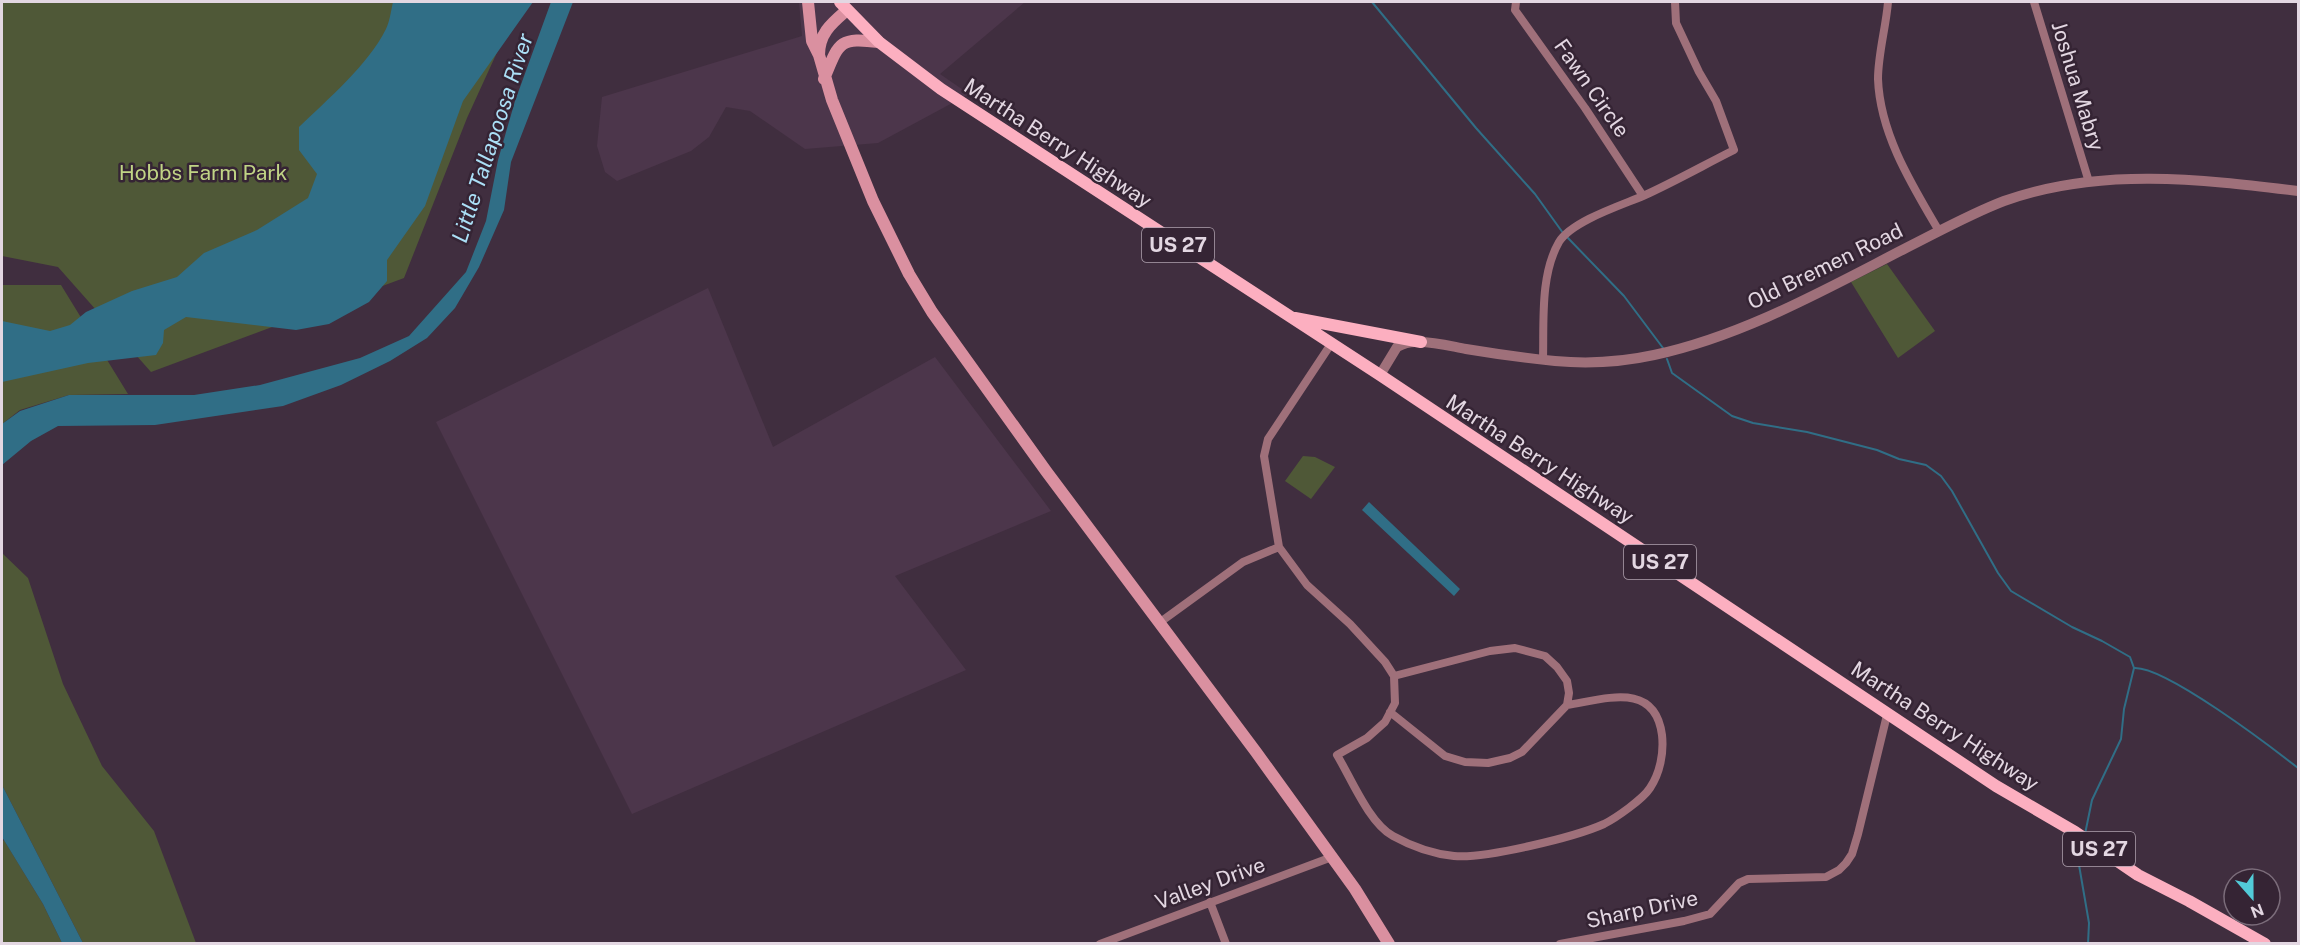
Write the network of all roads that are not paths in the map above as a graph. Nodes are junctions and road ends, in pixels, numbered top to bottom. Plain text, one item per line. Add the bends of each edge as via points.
1 (808, 2) edge
2 (1516, 2) edge
3 (1675, 2) edge
4 (1888, 2) edge
5 (2034, 2) edge
6 (844, 6) edge
7 (816, 39) junction
8 (879, 42) junction
9 (824, 79) junction
10 (2088, 182) junction
11 (2298, 191) edge
12 (1643, 196) junction
13 (1939, 231) junction
14 (1290, 317) junction
15 (1420, 342) junction
16 (1331, 344) junction
17 (1543, 360) junction
18 (1380, 375) junction
19 (1279, 547) junction
20 (1159, 622) junction
21 (1394, 676) junction
22 (1567, 705) junction
23 (1390, 712) junction
24 (1887, 715) junction
25 (1332, 857) junction
26 (1210, 902) junction
27 (1100, 944) edge
28 (1226, 944) edge
29 (1389, 944) edge
30 (1560, 944) edge
31 (2265, 944) edge

1 - 7 main road
2 - 12 street, Fawn Circle via 1515,10
3 - 12 street via 1676,23 1716,101 1734,150
4 - 13 street via 1878,78 1882,112 1908,180
5 - 10 street, Joshua Mabry
6 - 7 main road
6 - 8 main road, Martha Berry Highway / US 27
7 - 9 main road
8 - 9 main road via 842,43
8 - 14 main road, Martha Berry Highway / US 27 via 941,89
9 - 20 main road via 873,201 932,312
10 - 11 street, Old Bremen Road via 2165,178
10 - 13 street, Old Bremen Road via 2004,201
12 - 17 street via 1588,219 1560,240 1547,283
13 - 17 street, Old Bremen Road via 1784,309 1677,350 1615,361
14 - 15 main road
14 - 16 main road, Martha Berry Highway / US 27
15 - 17 street, Old Bremen Road
15 - 18 street, Old Bremen Road via 1397,347
16 - 18 main road, Martha Berry Highway / US 27
16 - 19 street via 1268,439 1264,456
18 - 24 main road, Martha Berry Highway / US 27
19 - 20 street via 1243,562
19 - 21 street via 1307,585 1350,624
20 - 25 main road
21 - 22 street via 1490,651 1522,649 1545,656 1557,667 1567,681
21 - 23 street via 1395,703
22 - 23 street via 1522,752 1488,763 1445,756
22 - 23 street via 1620,696 1641,699 1654,710 1661,726 1663,749 1650,788 1606,823 1483,855 1455,856 1430,851 1392,836 1374,818 1337,755 1366,738 1385,722
24 - 30 street, Sharp Drive via 1858,834 1851,854 1839,870 1826,877 1748,879 1739,883 1710,914
24 - 31 main road, Martha Berry Highway / US 27 via 1996,786 2075,831 2138,875
25 - 26 street, Valley Drive
25 - 29 main road
26 - 27 street, Valley Drive
26 - 28 street

